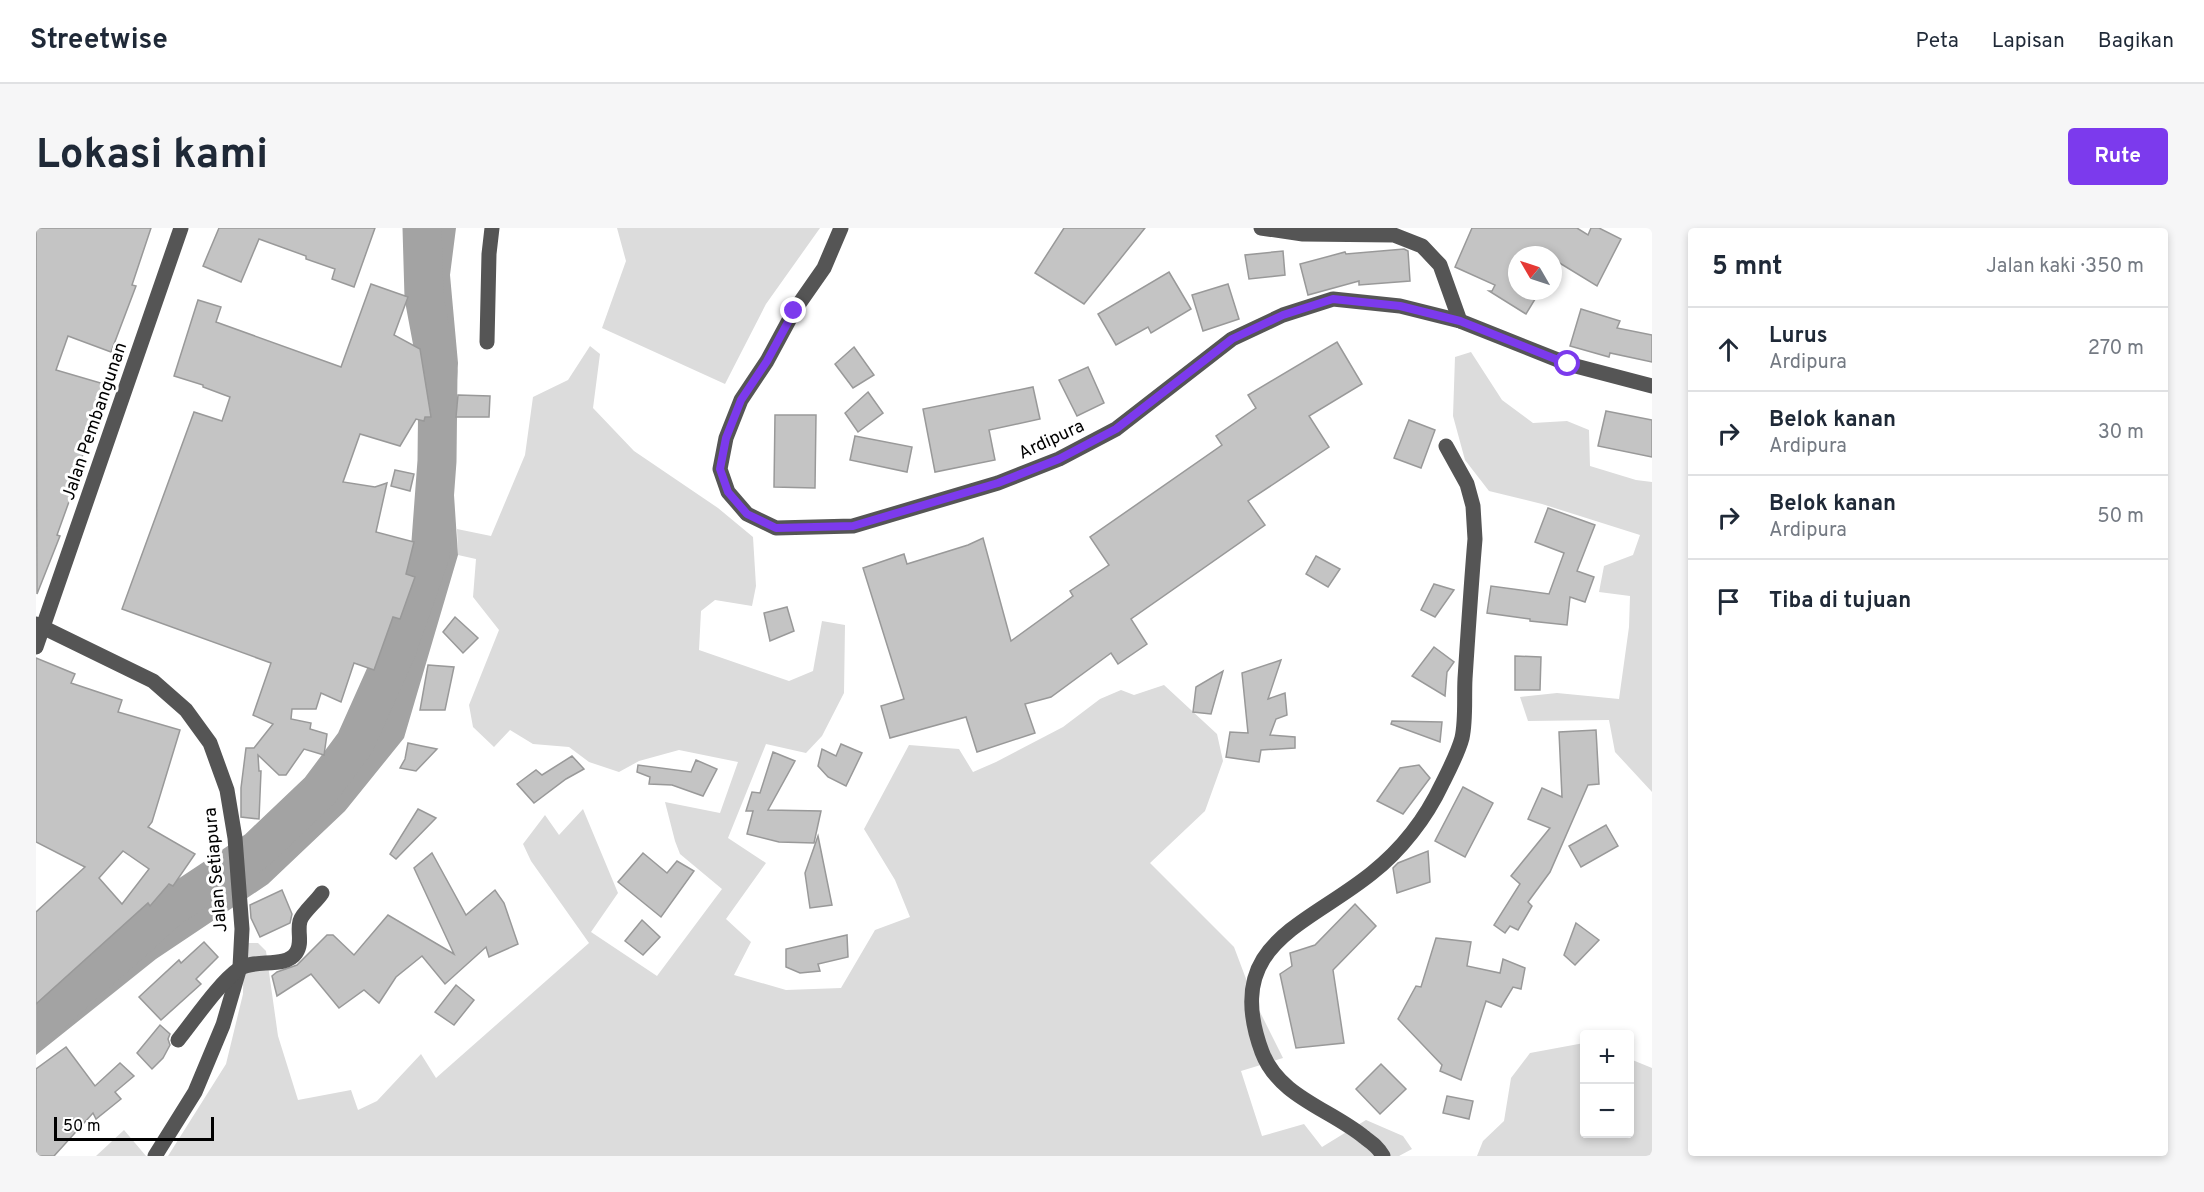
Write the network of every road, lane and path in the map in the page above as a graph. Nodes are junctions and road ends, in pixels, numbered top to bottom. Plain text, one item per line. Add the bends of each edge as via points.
1 (182, 228) edge
2 (492, 228) edge
3 (841, 228) edge
4 (1261, 228) edge
5 (1460, 321) junction
6 (487, 342) dead end
7 (1652, 386) edge
8 (1446, 446) dead end
9 (40, 625) edge
10 (36, 647) edge
11 (322, 893) dead end
12 (240, 967) junction
13 (178, 1040) dead end
14 (155, 1156) edge
15 (1383, 1156) edge

1 - 9 street, Jalan Pembangunan
2 - 6 street
3 - 5 street, Ardipura via 824,268 741,400 726,438 720,469 728,492 747,514 776,528 853,526 998,483 1059,459 1116,429 1232,339 1283,315 1323,302 1333,299 1400,306
4 - 5 street via 1303,234 1394,235 1422,246 1440,265
5 - 7 street, Ardipura via 1568,364
8 - 15 street via 1467,484 1475,539 1462,738 1441,786 1411,835 1373,872 1285,934 1261,960 1251,983 1254,1020 1262,1052 1272,1071 1306,1102 1358,1131
9 - 10 street, Jalan Pembangunan
9 - 12 street, Jalan Setiapura via 153,681 186,710 210,743 227,790 235,838 242,929
11 - 12 street via 300,920 296,955
12 - 13 street
12 - 14 street, Jalan Setiapura via 223,1025 195,1092

